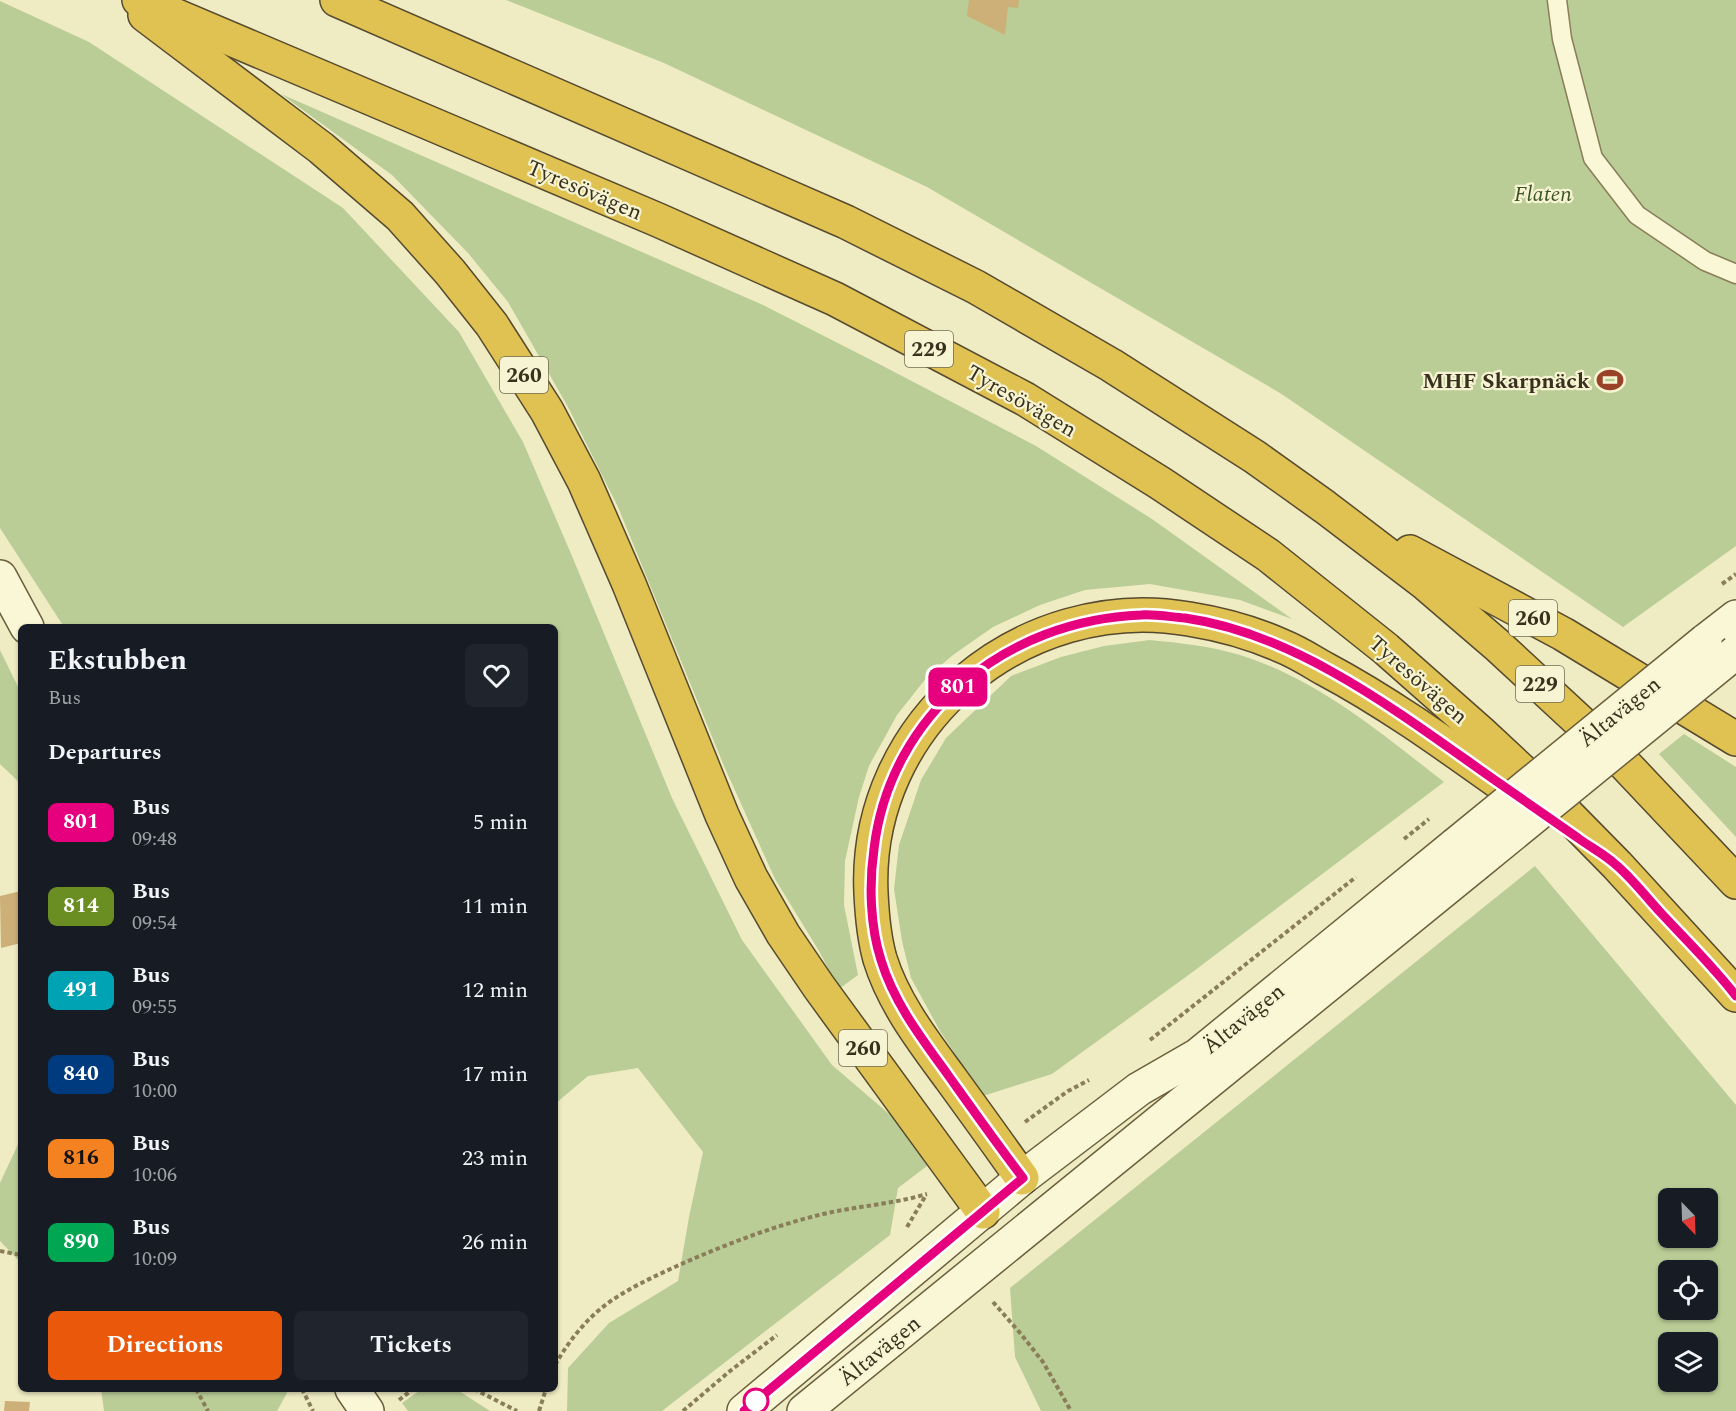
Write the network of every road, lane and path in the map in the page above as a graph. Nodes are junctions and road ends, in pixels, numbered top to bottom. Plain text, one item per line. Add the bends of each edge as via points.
1 (124, 0) edge
2 (139, 0) edge
3 (336, 0) edge
4 (1557, 0) edge
5 (1736, 274) edge
6 (1325, 507) junction
7 (0, 577) edge
8 (1736, 617) edge
9 (25, 624) edge
10 (1736, 652) edge
11 (1736, 739) edge
12 (1465, 855) junction
13 (1617, 865) junction
14 (1736, 882) edge
15 (1736, 995) edge
16 (1023, 1178) junction
17 (983, 1212) junction
18 (1048, 1212) junction
19 (1009, 1245) junction
20 (0, 1251) edge
21 (18, 1254) edge
22 (988, 1296) dead end
23 (198, 1392) edge
24 (304, 1392) edge
25 (480, 1392) edge
26 (545, 1392) edge
27 (208, 1411) edge
28 (313, 1411) edge
29 (517, 1411) edge
30 (539, 1411) edge
31 (744, 1411) edge
32 (804, 1411) edge
33 (1071, 1411) edge

1 - 17 highway, 260 via 321,148 399,216 492,325 547,411 584,481 752,878 819,987
2 - 13 highway, Tyresövägen / 229 via 835,299 1025,399 1268,555 1386,649 1480,732
3 - 6 highway, 229 via 846,222 976,287 1111,365
4 - 5 lane via 1562,39 1593,158 1637,216 1705,261
6 - 11 highway, 260 via 1563,634
6 - 14 highway, 229 via 1426,584 1497,645 1618,757
7 - 9 main road
8 - 12 main road, Ältavägen, bridge
10 - 12 main road, Ältavägen, bridge
12 - 16 main road, Ältavägen via 1198,1055 1139,1089
12 - 18 main road, Ältavägen via 1179,1107
13 - 15 highway, Tyresövägen / 229
13 - 16 highway via 1411,722 1283,646 1238,630 1144,614 1097,619 1012,648 942,702 911,742 888,789 875,836 870,875 880,958 895,996 919,1036
16 - 17 main road, Ältavägen
16 - 18 main road
17 - 19 main road
17 - 31 main road, Ältavägen
18 - 19 main road, Ältavägen
19 - 32 main road, Ältavägen
20 - 21 path
22 - 33 path via 1043,1362
23 - 27 path
24 - 28 path
25 - 29 path
26 - 30 path

